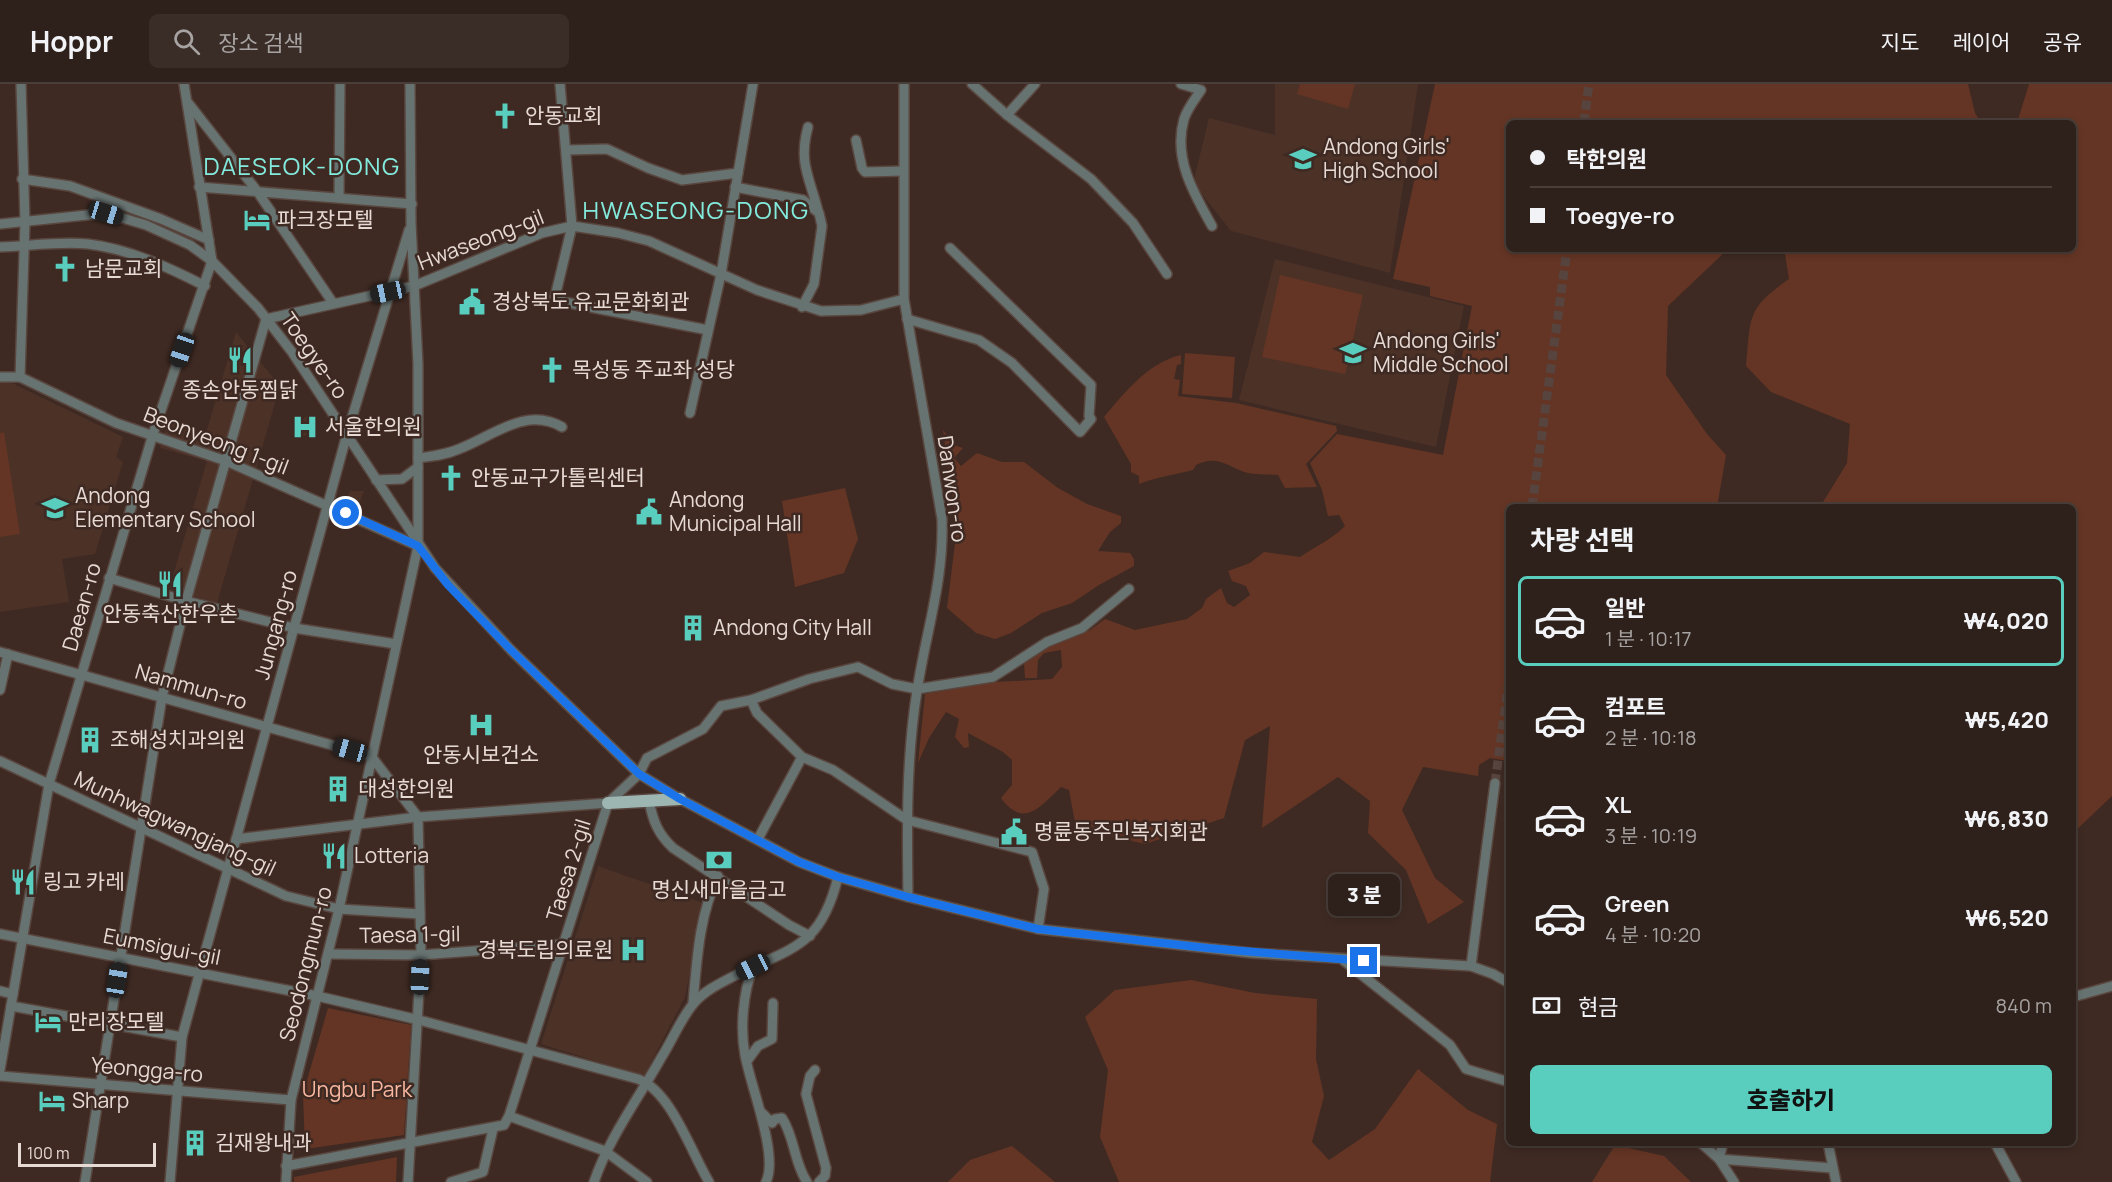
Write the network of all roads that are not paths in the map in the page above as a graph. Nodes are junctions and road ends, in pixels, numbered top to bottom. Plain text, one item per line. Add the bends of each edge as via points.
1 (21, 84) edge
2 (183, 84) edge
3 (340, 84) edge
4 (410, 84) edge
5 (560, 84) edge
6 (753, 84) edge
7 (904, 84) edge
8 (972, 84) edge
9 (1035, 84) edge
10 (1181, 84) edge
11 (186, 100) junction
12 (1008, 115) junction
13 (808, 128) dead end
14 (856, 140) dead end
15 (566, 150) junction
16 (903, 171) junction
17 (738, 173) junction
18 (22, 179) junction
19 (200, 187) junction
20 (735, 187) junction
21 (258, 192) junction
22 (339, 198) junction
23 (412, 204) junction
24 (819, 213) junction
25 (25, 222) junction
26 (411, 223) junction
27 (0, 225) edge
28 (572, 226) junction
29 (1212, 226) dead end
30 (209, 240) junction
31 (24, 246) junction
32 (0, 247) edge
33 (950, 248) dead end
34 (212, 261) junction
35 (721, 274) junction
36 (1167, 274) dead end
37 (205, 286) junction
38 (414, 286) junction
39 (388, 292) junction
40 (904, 298) junction
41 (333, 303) junction
42 (802, 307) junction
43 (266, 319) junction
44 (908, 319) junction
45 (708, 330) junction
46 (0, 377) edge
47 (20, 377) junction
48 (690, 413) dead end
49 (562, 427) dead end
50 (153, 434) junction
51 (347, 434) junction
52 (226, 461) junction
53 (418, 463) junction
54 (376, 480) junction
55 (328, 505) junction
56 (418, 546) junction
57 (109, 578) junction
58 (1129, 589) dead end
59 (186, 601) junction
60 (294, 628) junction
61 (396, 644) junction
62 (4, 653) edge
63 (82, 675) junction
64 (917, 689) junction
65 (0, 690) edge
66 (162, 697) junction
67 (751, 700) junction
68 (267, 727) junction
69 (371, 756) junction
70 (802, 757) junction
71 (0, 761) edge
72 (639, 774) junction
73 (1495, 783) tunnel mouth
74 (49, 784) junction
75 (680, 799) junction
76 (649, 801) junction
77 (608, 803) junction
78 (418, 817) junction
79 (907, 820) junction
80 (357, 825) junction
81 (141, 827) junction
82 (236, 839) junction
83 (758, 839) junction
84 (228, 869) junction
85 (718, 876) junction
86 (838, 877) junction
87 (908, 897) junction
88 (339, 909) junction
89 (420, 914) junction
90 (1038, 929) junction
91 (0, 934) edge
92 (810, 936) junction
93 (23, 938) junction
94 (566, 944) junction
95 (328, 954) junction
96 (421, 955) junction
97 (120, 958) junction
98 (1343, 960) junction
99 (1471, 966) junction
100 (753, 967) junction
101 (199, 973) junction
102 (1506, 981) edge
103 (2112, 986) edge
104 (0, 991) edge
105 (13, 994) junction
106 (317, 996) junction
107 (2076, 996) edge
108 (693, 1003) junction
109 (773, 1003) dead end
110 (11, 1006) junction
111 (419, 1020) junction
112 (109, 1024) junction
113 (182, 1036) junction
114 (531, 1050) junction
115 (747, 1061) junction
116 (0, 1070) edge
117 (815, 1070) dead end
118 (0, 1076) edge
119 (1506, 1081) edge
120 (647, 1082) junction
121 (99, 1084) junction
122 (175, 1091) junction
123 (291, 1100) junction
124 (761, 1112) junction
125 (509, 1116) junction
126 (494, 1129) junction
127 (411, 1143) junction
128 (1704, 1146) edge
129 (1722, 1146) edge
130 (1828, 1146) edge
131 (1997, 1146) edge
132 (605, 1151) junction
133 (1719, 1159) junction
134 (286, 1166) junction
135 (1832, 1168) junction
136 (86, 1182) edge
137 (170, 1182) edge
138 (286, 1182) edge
139 (408, 1182) edge
140 (451, 1182) edge
141 (594, 1182) edge
142 (646, 1182) edge
143 (709, 1182) edge
144 (766, 1182) edge
145 (807, 1182) edge
146 (819, 1182) edge
147 (1734, 1182) edge
148 (1836, 1182) edge
149 (2016, 1182) edge

1 - 18 street
2 - 11 street, Daean-ro
3 - 22 street
4 - 23 street
5 - 15 street
6 - 17 street
7 - 16 street, Danwon-ro
8 - 12 street
9 - 12 street
10 - 29 street via 1200,90 1185,117 1180,150 1191,189
11 - 19 street, Daean-ro
11 - 21 street
12 - 36 street via 1091,179 1133,224
13 - 24 street via 804,167
14 - 16 street via 865,171
15 - 17 street via 608,149 682,180
15 - 28 street
16 - 40 street, Danwon-ro
17 - 20 street
18 - 25 street
18 - 30 street via 70,186
19 - 21 street
19 - 30 street, Daean-ro
20 - 24 street via 803,200
20 - 35 street
21 - 22 street
21 - 41 street
22 - 23 street
23 - 26 street
24 - 42 street via 822,226 814,284
25 - 27 street, Toegye-ro
25 - 31 street
25 - 34 street, Toegye-ro via 106,213 146,225 190,245
26 - 38 street, Seodongmun-ro
26 - 39 street, Jungang-ro
28 - 35 street, Hwaseong-gil via 649,241
28 - 38 street, Hwaseong-gil via 542,233
28 - 45 street via 555,297
30 - 34 street, Daean-ro
31 - 32 street
31 - 37 street via 86,244 118,250 166,266
31 - 47 street
33 - 44 street via 1091,386 1091,419 1080,432 1012,363 979,340
34 - 37 street, Daean-ro
34 - 43 street, Toegye-ro
35 - 42 street, Hwaseong-gil
35 - 45 street
37 - 50 street, Daean-ro
38 - 39 street, Hwaseong-gil
38 - 53 street, Seodongmun-ro
39 - 41 street, Hwaseong-gil
39 - 51 street, Jungang-ro
40 - 42 street, Hwaseong-gil via 861,310 838,312
40 - 44 street, Danwon-ro
41 - 43 street, Hwaseong-gil
43 - 51 street, Toegye-ro
43 - 52 street
44 - 64 street, Danwon-ro via 942,519 943,553
45 - 48 street
46 - 47 street, Beonyeong 1-gil
47 - 50 street, Beonyeong 1-gil via 116,423
49 - 53 street via 549,419 520,420 460,449
50 - 52 street, Beonyeong 1-gil
50 - 57 street, Daean-ro
51 - 54 street, Toegye-ro
51 - 55 street, Jungang-ro
52 - 55 street, Beonyeong 1-gil
52 - 59 street
53 - 54 street via 402,479
53 - 56 street, Seodongmun-ro
54 - 56 street, Toegye-ro
55 - 56 street, Beonyeong 1-gil
55 - 60 street, Jungang-ro
56 - 61 street, Seodongmun-ro
56 - 72 street, Toegye-ro via 448,585 511,650
57 - 59 street
57 - 63 street, Daean-ro
58 - 64 street via 1082,628 1047,642 993,676
59 - 60 street
59 - 66 street
60 - 61 street
60 - 68 street, Jungang-ro
61 - 69 street, Seodongmun-ro
62 - 63 street, Nammun-ro
62 - 65 street
63 - 66 street, Nammun-ro
63 - 74 street, Daean-ro
64 - 67 street via 892,684 858,667
64 - 79 street, Danwon-ro via 908,755
66 - 68 street, Nammun-ro
66 - 81 street
67 - 70 street via 757,713
67 - 72 street via 721,706 703,729 647,758
68 - 69 street, Nammun-ro
68 - 82 street, Jungang-ro
69 - 78 street
69 - 80 street, Seodongmun-ro
70 - 79 street via 833,770
70 - 83 street
71 - 74 street, Munhwagwangjang-gil
72 - 75 street, Toegye-ro
72 - 77 street
73 - 99 street
74 - 81 street, Munhwagwangjang-gil
74 - 93 street, Daean-ro
75 - 76 main road
75 - 83 street, Toegye-ro
76 - 77 main road
76 - 85 street via 661,836
77 - 78 street, Taesa 2-gil
77 - 94 street, Taesa 2-gil
78 - 80 street, Taesa 2-gil
78 - 89 street
79 - 87 street, Danwon-ro
79 - 90 street via 1032,852 1044,889
80 - 82 street, Taesa 2-gil
80 - 88 street, Seodongmun-ro
81 - 84 street, Munhwagwangjang-gil
81 - 97 street
82 - 84 street, Jungang-ro
83 - 86 street, Toegye-ro via 799,862
84 - 88 street, Munhwagwangjang-gil via 286,896
84 - 101 street, Jungang-ro
85 - 92 street
85 - 108 street via 706,901
86 - 87 street, Toegye-ro
86 - 92 street via 825,917
87 - 90 street, Toegye-ro
88 - 89 street, Munhwagwangjang-gil
88 - 95 street, Seodongmun-ro
89 - 96 street
90 - 98 street, Toegye-ro
91 - 93 street, Eumsigui-gil
92 - 100 street
93 - 97 street, Eumsigui-gil
93 - 105 street, Daean-ro
94 - 96 street, Taesa 1-gil
94 - 114 street, Taesa 2-gil
95 - 96 street, Taesa 1-gil
95 - 106 street, Seodongmun-ro
96 - 111 street
97 - 101 street, Eumsigui-gil
97 - 112 street
98 - 99 street, Toegye-ro
98 - 119 street via 1450,1045 1466,1069
99 - 102 street, Toegye-ro
100 - 108 street via 713,987
100 - 115 street via 745,1003
101 - 106 street, Eumsigui-gil
101 - 113 street, Jungang-ro
103 - 107 street
104 - 105 street
105 - 110 street, Daean-ro
106 - 111 street, Eumsigui-gil
106 - 123 street, Seodongmun-ro
108 - 120 street
109 - 115 street via 772,1039 758,1046
110 - 112 street
110 - 116 street, Daean-ro
111 - 114 street, Eumsigui-gil
111 - 127 street
112 - 113 street
112 - 121 street
113 - 122 street, Jungang-ro
114 - 120 street
114 - 125 street, Taesa 2-gil
115 - 124 street
117 - 146 street via 806,1094 826,1168
118 - 121 street, Yeongga-ro
120 - 132 street
120 - 143 street via 672,1112
121 - 122 street, Yeongga-ro
121 - 136 street
122 - 123 street, Yeongga-ro
122 - 137 street, Jungang-ro
123 - 134 street, Seodongmun-ro
124 - 144 street via 770,1173
124 - 145 street via 772,1123 782,1118 789,1128 800,1172
125 - 126 street via 504,1125
125 - 132 street
126 - 127 street
126 - 140 street via 483,1172
127 - 134 street
127 - 139 street
128 - 133 street
129 - 133 street
130 - 135 street
131 - 149 street
132 - 141 street
132 - 142 street
133 - 135 street
133 - 147 street
134 - 138 street, Seodongmun-ro
135 - 148 street

